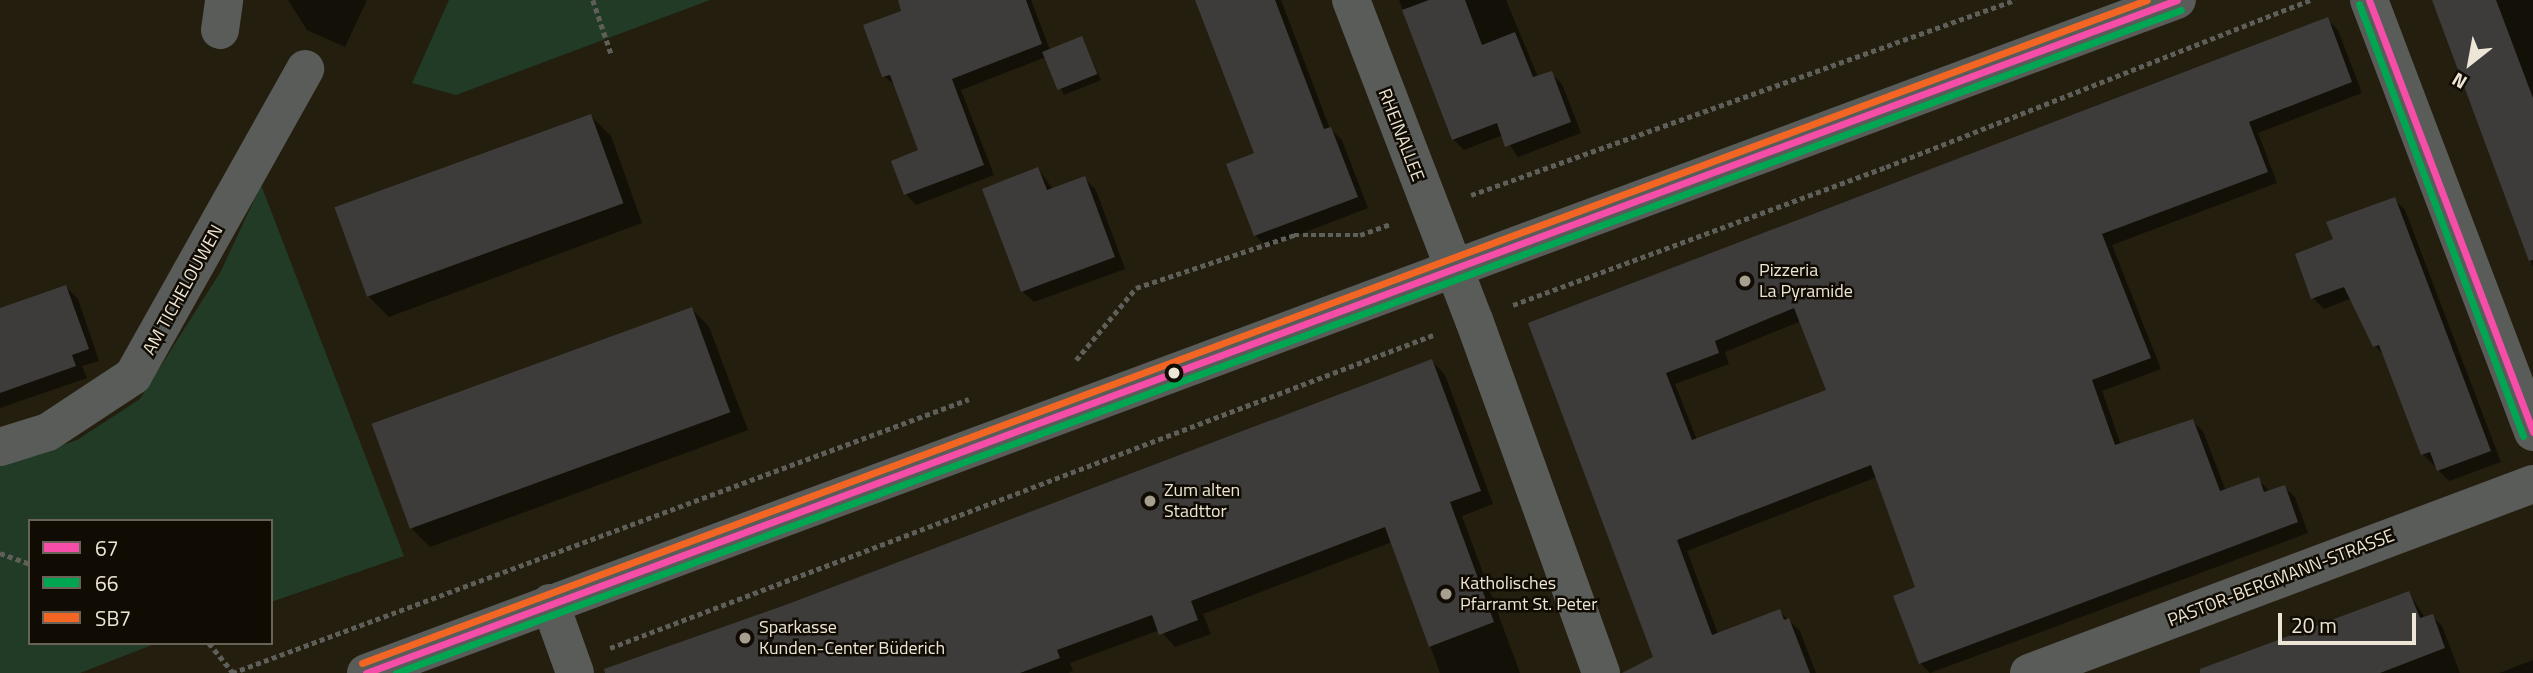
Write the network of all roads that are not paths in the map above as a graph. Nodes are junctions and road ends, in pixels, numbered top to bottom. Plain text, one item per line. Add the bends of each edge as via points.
1 (1351, 0) edge
2 (2177, 0) edge
3 (2370, 0) edge
4 (305, 69) dead end
5 (1453, 269) junction
6 (2533, 432) edge
7 (0, 447) edge
8 (2533, 484) edge
9 (550, 603) junction
10 (573, 668) edge
11 (366, 673) edge
12 (1601, 673) edge
13 (2029, 673) edge

1 - 5 street, RHEINALLEE
2 - 5 street
3 - 6 street
4 - 7 street, AM TICHELOUWEN via 133,376 48,432
5 - 9 street
5 - 12 street, RHEINALLEE
8 - 13 street, PASTOR-BERGMANN-STRASSE
9 - 10 street
9 - 11 street

